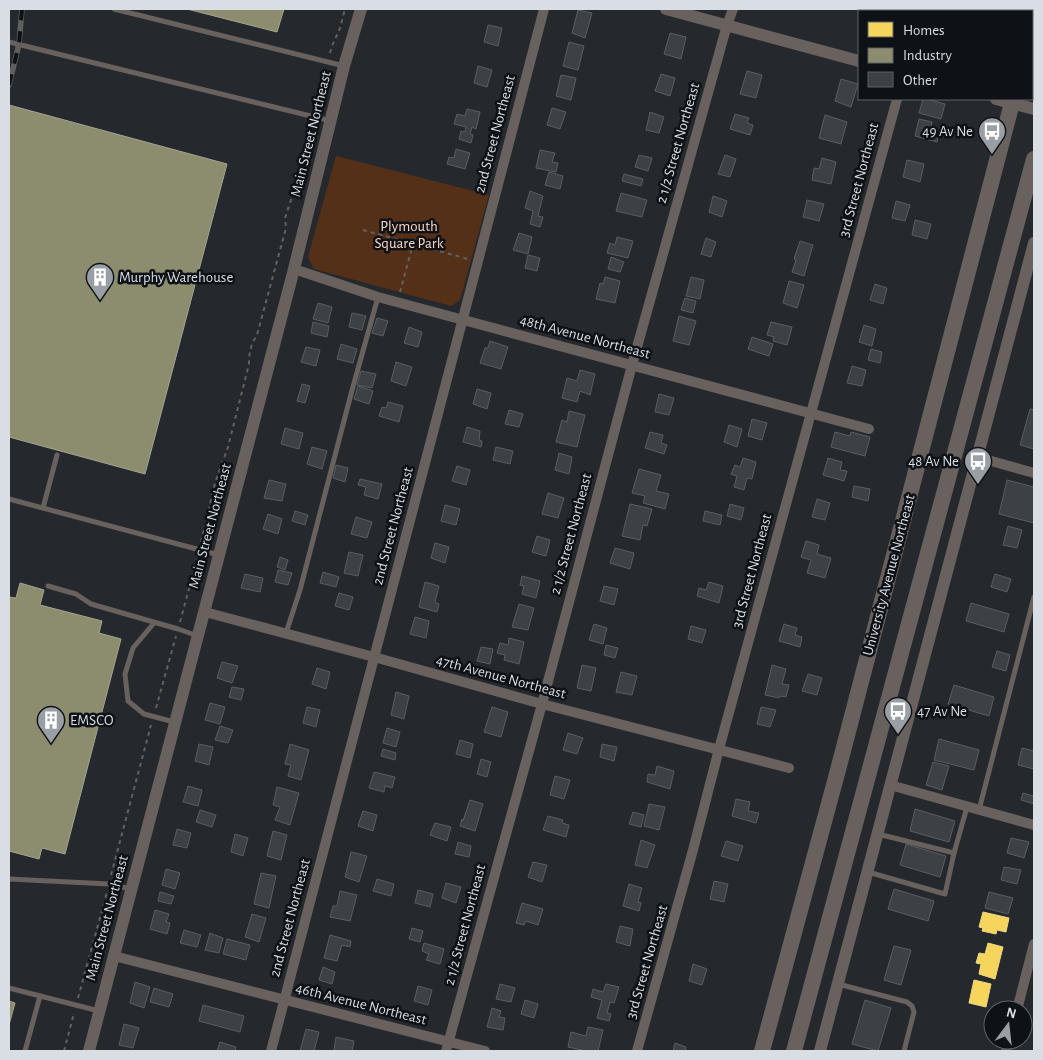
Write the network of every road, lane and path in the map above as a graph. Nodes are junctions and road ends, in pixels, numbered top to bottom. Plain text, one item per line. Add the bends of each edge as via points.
1 (114, 9) edge
2 (344, 9) edge
3 (362, 9) edge
4 (544, 9) edge
5 (666, 9) edge
6 (733, 9) edge
7 (727, 25) junction
8 (9, 42) edge
9 (328, 62) junction
10 (858, 62) edge
11 (344, 66) junction
12 (897, 100) edge
13 (1007, 100) edge
14 (1031, 108) edge
15 (316, 118) junction
16 (331, 121) junction
17 (1034, 159) edge
18 (363, 230) dead end
19 (1034, 243) edge
20 (413, 244) junction
21 (477, 262) junction
22 (294, 270) junction
23 (400, 292) dead end
24 (378, 297) junction
25 (462, 320) junction
26 (632, 365) junction
27 (811, 413) junction
28 (869, 429) dead end
29 (57, 455) dead end
30 (977, 457) junction
31 (1034, 473) edge
32 (9, 499) edge
33 (43, 508) junction
34 (199, 549) junction
35 (220, 555) junction
36 (48, 586) dead end
37 (1034, 597) edge
38 (205, 612) junction
39 (154, 623) junction
40 (178, 629) junction
41 (286, 634) junction
42 (198, 636) junction
43 (374, 657) junction
44 (542, 704) junction
45 (153, 717) junction
46 (176, 722) junction
47 (719, 749) junction
48 (789, 768) dead end
49 (890, 785) junction
50 (967, 807) junction
51 (979, 810) junction
52 (1034, 825) edge
53 (878, 834) junction
54 (954, 853) junction
55 (867, 871) junction
56 (9, 879) edge
57 (109, 884) junction
58 (131, 890) junction
59 (1034, 944) edge
60 (114, 956) junction
61 (838, 984) junction
62 (9, 988) edge
63 (40, 996) junction
64 (284, 1000) junction
65 (1020, 1000) edge
66 (76, 1006) junction
67 (99, 1011) junction
68 (447, 1047) edge
69 (25, 1051) edge
70 (64, 1051) edge
71 (89, 1051) edge
72 (271, 1051) edge
73 (485, 1051) edge
74 (637, 1051) edge
75 (762, 1051) edge
76 (794, 1051) edge
77 (820, 1051) edge
78 (904, 1051) edge

1 - 9 lane
2 - 9 path
3 - 11 street, Main Street Northeast
4 - 21 street, 2nd Street Northeast
5 - 7 street
6 - 7 street, 2 1/2 Street Northeast
7 - 10 street
7 - 26 street, 2 1/2 Street Northeast
8 - 15 lane
9 - 11 lane
9 - 15 path
11 - 16 street, Main Street Northeast
12 - 27 street, 3rd Street Northeast
13 - 14 street
13 - 75 main road, University Avenue Northeast via 838,770
15 - 16 lane
15 - 34 path via 285,218 286,228 257,334 252,342 249,364
16 - 22 street, Main Street Northeast
17 - 76 main road
18 - 20 path
19 - 30 street
20 - 21 path
20 - 23 path
21 - 25 street, 2nd Street Northeast
22 - 24 street, 48th Avenue Northeast
22 - 35 street, Main Street Northeast
24 - 25 street, 48th Avenue Northeast
24 - 41 lane
25 - 26 street, 48th Avenue Northeast
25 - 43 street, 2nd Street Northeast
26 - 27 street, 48th Avenue Northeast
26 - 44 street, 2 1/2 Street Northeast
27 - 28 street, 48th Avenue Northeast
27 - 47 street, 3rd Street Northeast
29 - 33 lane
30 - 31 street
30 - 49 street
32 - 33 lane
33 - 34 lane
34 - 35 lane
34 - 40 path
35 - 38 street, Main Street Northeast
36 - 39 lane via 76,594 91,604
37 - 51 lane
38 - 41 street, 47th Avenue Northeast
38 - 42 street, Main Street Northeast
39 - 40 lane
39 - 45 lane via 134,648 125,674 128,702
40 - 42 lane
40 - 45 path
41 - 43 street, 47th Avenue Northeast
42 - 46 street, Main Street Northeast
43 - 44 street, 47th Avenue Northeast
43 - 64 street, 2nd Street Northeast
44 - 47 street, 47th Avenue Northeast
44 - 68 street, 2 1/2 Street Northeast
45 - 46 lane
45 - 57 path
46 - 58 street, Main Street Northeast
47 - 48 street, 47th Avenue Northeast
47 - 74 street, 3rd Street Northeast
49 - 50 street
49 - 53 street
50 - 51 street
50 - 54 lane
51 - 52 street
53 - 54 lane
53 - 55 street
54 - 55 lane via 944,894
55 - 61 street
56 - 57 lane
57 - 58 lane
57 - 66 path
58 - 60 street, Main Street Northeast
59 - 65 street
60 - 64 street, 46th Avenue Northeast
60 - 67 street, Main Street Northeast
61 - 77 street
61 - 78 lane via 912,1006 914,1012
62 - 63 lane
63 - 66 lane
63 - 69 lane
64 - 68 street, 46th Avenue Northeast
64 - 72 street, 2nd Street Northeast
66 - 67 lane
66 - 70 path
67 - 71 street, Main Street Northeast
68 - 73 street, 46th Avenue Northeast

